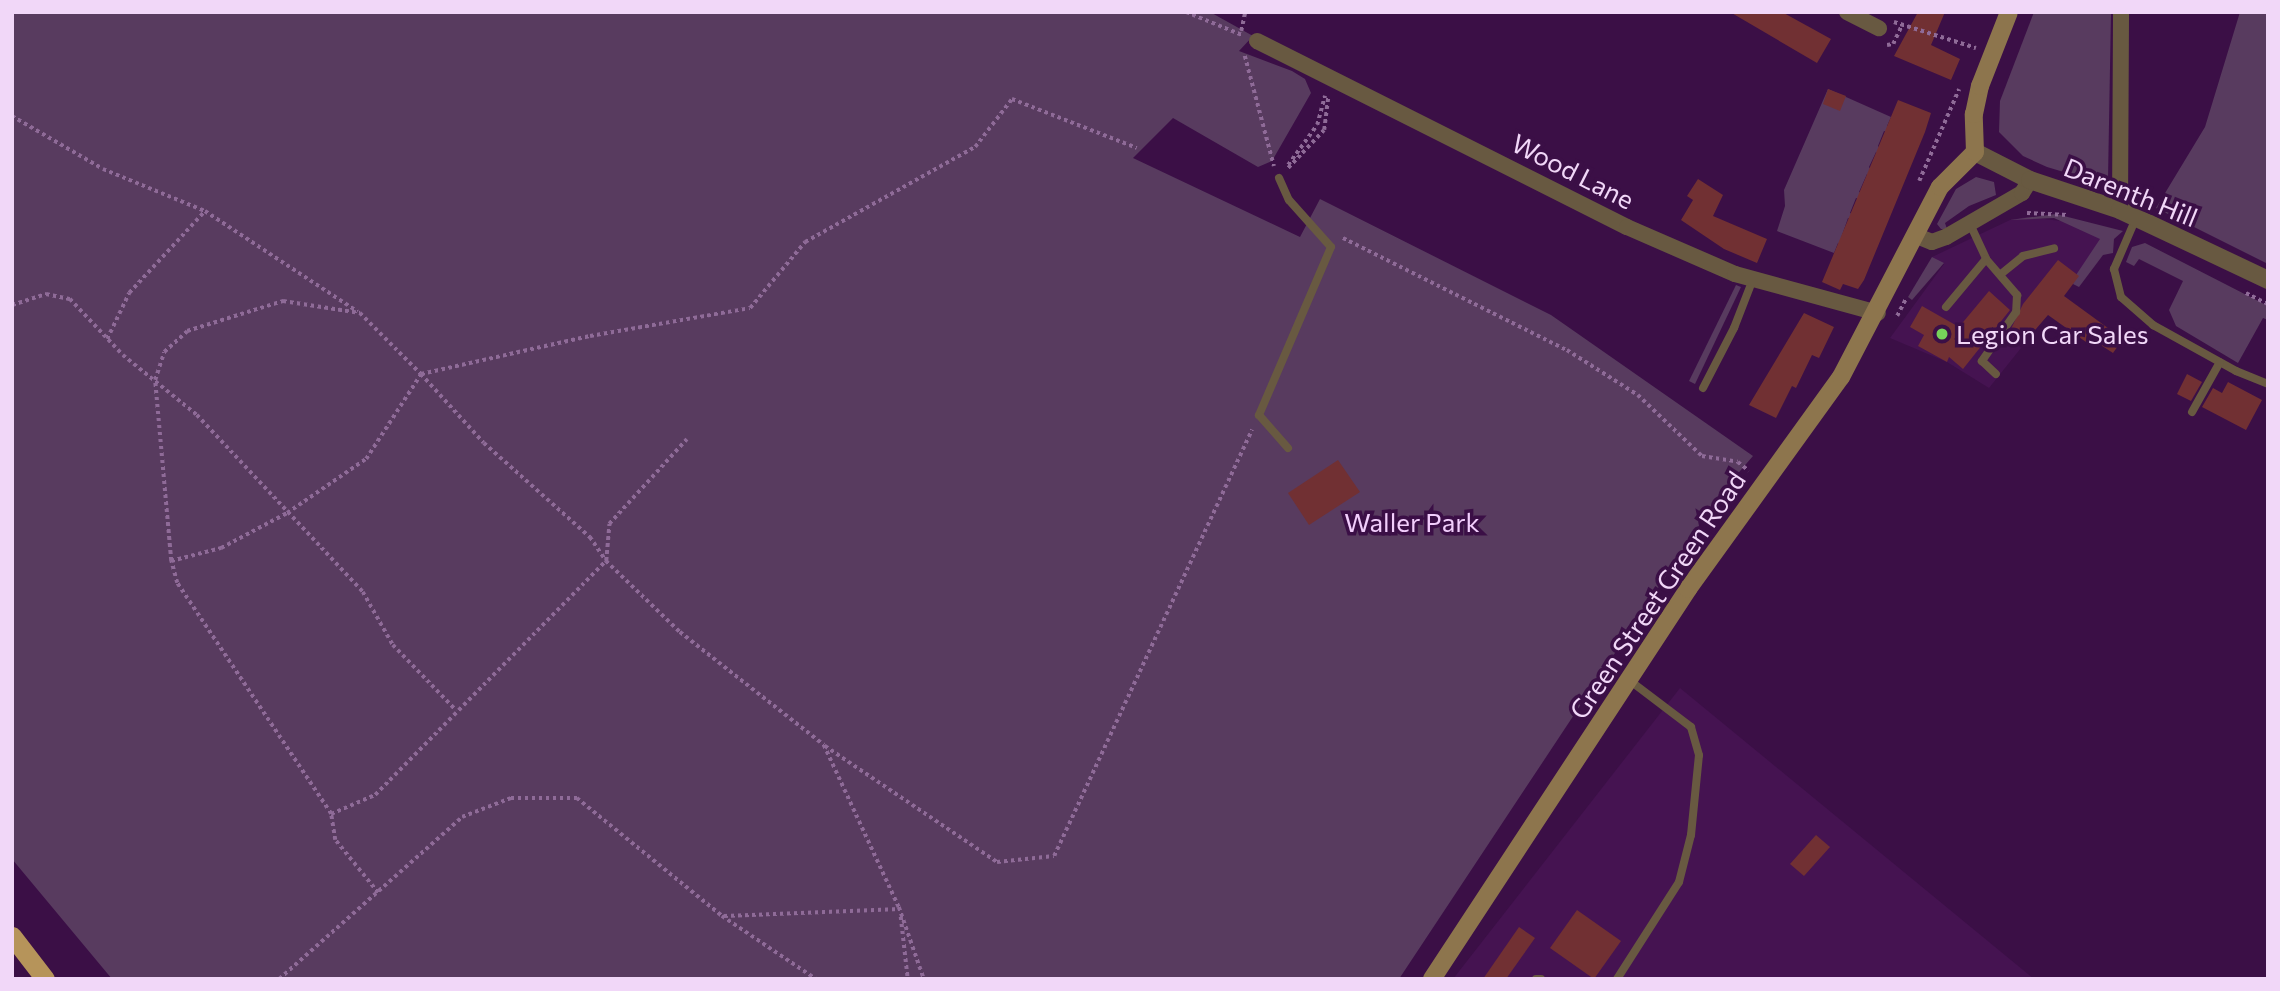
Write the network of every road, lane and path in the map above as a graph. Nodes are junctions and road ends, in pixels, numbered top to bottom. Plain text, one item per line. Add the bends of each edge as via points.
1 (1186, 12) edge
2 (1245, 12) edge
3 (2009, 12) edge
4 (2121, 12) edge
5 (1850, 13) edge
6 (1885, 24) joint
7 (1240, 34) junction
8 (1257, 41) joint
9 (1971, 60) dead end
10 (1329, 80) junction
11 (1961, 83) dead end
12 (12, 116) edge
13 (1137, 148) dead end
14 (1975, 152) junction
15 (1279, 178) junction
16 (2030, 180) junction
17 (1914, 192) dead end
18 (205, 211) junction
19 (2128, 214) junction
20 (1970, 224) junction
21 (1917, 236) junction
22 (1331, 247) junction
23 (2054, 248) dead end
24 (1986, 260) junction
25 (2001, 274) junction
26 (1754, 279) junction
27 (2268, 281) edge
28 (1910, 289) dead end
29 (12, 305) edge
30 (1946, 307) dead end
31 (360, 313) junction
32 (1878, 313) junction
33 (107, 339) junction
34 (2220, 362) junction
35 (421, 374) junction
36 (1996, 374) dead end
37 (155, 380) junction
38 (2268, 384) edge
39 (1703, 388) dead end
40 (2193, 412) dead end
41 (1259, 415) junction
42 (687, 439) dead end
43 (1288, 448) dead end
44 (1751, 472) dead end
45 (287, 513) junction
46 (171, 561) junction
47 (606, 562) junction
48 (1629, 680) junction
49 (456, 710) junction
50 (824, 745) junction
51 (331, 814) junction
52 (378, 893) junction
53 (900, 907) junction
54 (722, 916) junction
55 (12, 936) edge
56 (45, 979) edge
57 (279, 979) edge
58 (816, 979) edge
59 (908, 979) edge
60 (925, 979) edge
61 (1432, 979) edge
62 (1617, 979) edge

1 - 7 path
2 - 7 path
3 - 14 main road via 1980,86 1974,114
4 - 19 street
5 - 6 street
6 - 9 path via 1976,48
7 - 8 path
7 - 15 path via 1266,149
8 - 10 street, Wood Lane
10 - 15 path via 1317,125
10 - 15 path via 1324,130
10 - 26 street, Wood Lane via 1426,122 1627,227
11 - 17 path
12 - 18 path via 103,169
13 - 35 path via 1012,99 975,147 805,242 750,308 590,336
14 - 16 street, Darenth Hill
14 - 21 main road, Green Street Green Road via 1940,187
15 - 22 lane via 1289,200
16 - 19 street, Darenth Hill
16 - 20 street via 2022,193
18 - 31 path
18 - 33 path via 129,293
19 - 27 street, Darenth Hill
19 - 34 lane via 2115,269 2119,293 2153,325
20 - 21 street via 1936,241
20 - 24 lane
21 - 32 main road, Green Street Green Road
22 - 41 lane
22 - 44 path via 1341,237 1567,350 1638,395 1702,456 1738,462
23 - 25 lane via 2024,256
24 - 25 lane
24 - 30 lane
25 - 36 lane via 2016,291 2018,308 1982,360
26 - 32 street, Wood Lane
26 - 39 lane
28 - 32 path via 1894,320
29 - 33 path via 46,294 70,299
31 - 35 path
31 - 37 path via 283,302 187,331 164,352
32 - 48 main road, Green Street Green Road via 1841,377 1688,589
33 - 37 path
34 - 38 lane
34 - 40 lane
35 - 45 path via 366,459
35 - 47 path via 484,443 590,537
37 - 45 path via 197,415
37 - 46 path
41 - 43 lane
41 - 50 path via 1054,856 998,862
42 - 47 path via 609,524
45 - 46 path via 221,548
45 - 49 path via 363,592 393,645
46 - 51 path via 177,583
47 - 49 path
47 - 50 path via 680,632
48 - 61 main road, Green Street Green Road
48 - 62 lane via 1691,727 1699,755 1691,835 1668,905
49 - 51 path via 376,795
50 - 53 path
51 - 52 path via 335,841
52 - 54 path via 462,817 511,798 576,798
52 - 57 path
53 - 54 path
53 - 59 path
53 - 60 path
54 - 58 path
55 - 56 highway

